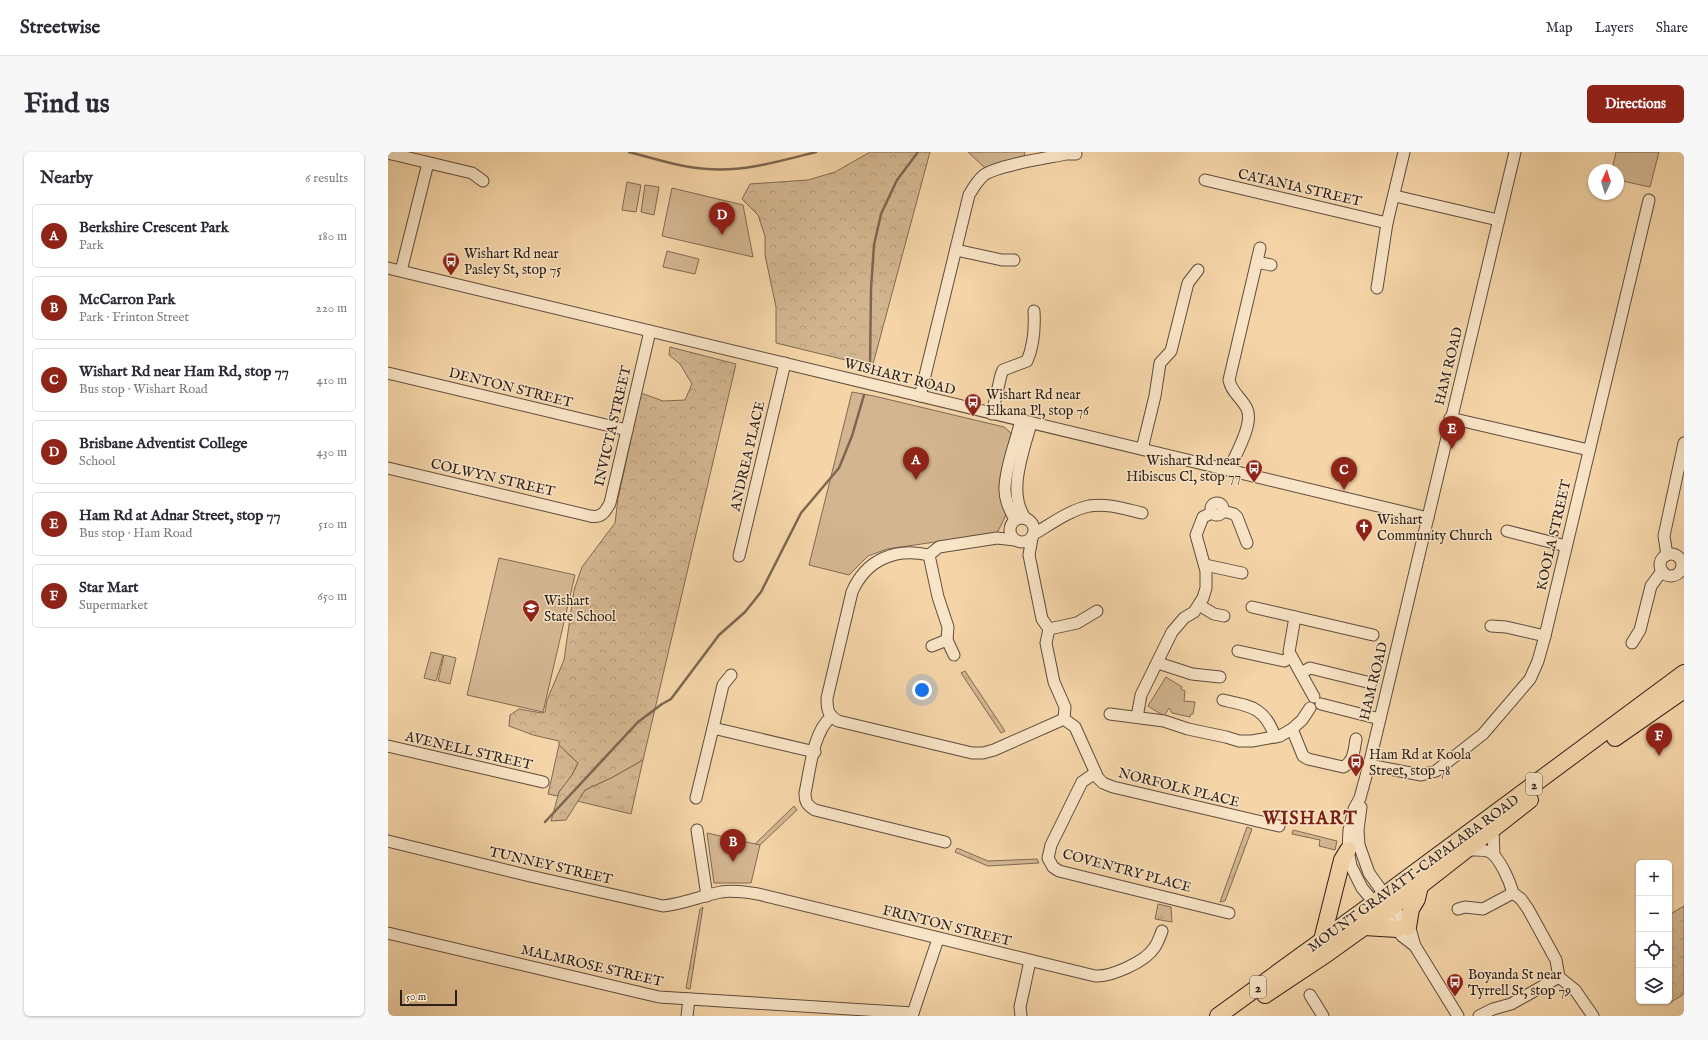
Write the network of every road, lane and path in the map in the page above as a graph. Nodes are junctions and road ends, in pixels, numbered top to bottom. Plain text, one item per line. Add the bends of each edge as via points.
1 (1404, 152) edge
2 (1515, 152) edge
3 (388, 153) edge
4 (1076, 154) dead end
5 (428, 163) junction
6 (1205, 180) dead end
7 (482, 181) dead end
8 (1395, 196) junction
9 (1649, 200) dead end
10 (1498, 220) junction
11 (1387, 223) junction
12 (1260, 248) dead end
13 (956, 250) junction
14 (1014, 260) dead end
15 (1257, 262) junction
16 (1271, 265) dead end
17 (388, 268) edge
18 (1198, 270) dead end
19 (401, 271) junction
20 (1377, 288) dead end
21 (1034, 311) dead end
22 (650, 331) junction
23 (785, 363) junction
24 (388, 372) edge
25 (920, 396) junction
26 (992, 414) junction
27 (1450, 418) junction
28 (1026, 421) junction
29 (627, 430) junction
30 (1684, 443) edge
31 (1142, 449) junction
32 (1589, 450) junction
33 (388, 468) edge
34 (1229, 470) junction
35 (1142, 513) dead end
36 (590, 516) joint
37 (1428, 518) junction
38 (1021, 522) junction
39 (1048, 525) junction
40 (1508, 531) dead end
41 (1033, 536) junction
42 (997, 538) junction
43 (1017, 541) junction
44 (1247, 543) dead end
45 (1566, 546) junction
46 (929, 555) junction
47 (1029, 555) junction
48 (1667, 555) junction
49 (739, 556) dead end
50 (1205, 565) junction
51 (1662, 570) junction
52 (1242, 573) dead end
53 (1682, 574) edge
54 (1199, 605) junction
55 (1252, 607) dead end
56 (1097, 610) dead end
57 (1224, 616) dead end
58 (1295, 617) junction
59 (1492, 626) dead end
60 (1049, 629) junction
61 (1373, 635) dead end
62 (1545, 636) junction
63 (947, 640) junction
64 (1632, 643) dead end
65 (932, 646) dead end
66 (1238, 650) dead end
67 (954, 656) dead end
68 (1291, 657) junction
69 (1158, 663) junction
70 (1684, 672) edge
71 (1301, 673) junction
72 (731, 675) dead end
73 (1220, 677) dead end
74 (1371, 683) dead end
75 (1684, 690) edge
76 (1223, 700) dead end
77 (1315, 703) junction
78 (1110, 714) dead end
79 (831, 717) junction
80 (1137, 717) junction
81 (1064, 719) junction
82 (1380, 719) junction
83 (713, 728) junction
84 (1292, 729) junction
85 (1275, 737) junction
86 (1356, 739) dead end
87 (388, 746) edge
88 (814, 752) junction
89 (1369, 765) junction
90 (1095, 773) junction
91 (543, 782) dead end
92 (696, 798) dead end
93 (1360, 798) junction
94 (1279, 826) dead end
95 (1493, 829) junction
96 (697, 830) dead end
97 (388, 841) edge
98 (945, 842) dead end
99 (1348, 850) junction
100 (1468, 850) junction
101 (1494, 856) junction
102 (1420, 886) junction
103 (1513, 893) junction
104 (707, 896) junction
105 (1384, 904) junction
106 (1458, 909) dead end
107 (1229, 913) dead end
108 (1364, 927) junction
109 (1402, 928) junction
110 (1162, 931) dead end
111 (388, 933) edge
112 (938, 938) junction
113 (1322, 940) junction
114 (1030, 961) junction
115 (1559, 977) junction
116 (1310, 995) dead end
117 (689, 999) junction
118 (913, 1015) edge
119 (688, 1016) edge
120 (1021, 1016) edge
121 (1218, 1016) edge
122 (1237, 1016) edge
123 (1323, 1016) edge
124 (1458, 1016) edge
125 (1479, 1016) edge
126 (1593, 1016) edge

1 - 8 street
2 - 10 street, HAM ROAD
3 - 5 street
4 - 13 street via 996,169 984,175 969,195
5 - 7 street via 472,173
5 - 19 street
6 - 11 street, CATANIA STREET
8 - 10 street
8 - 11 street
9 - 32 street, KOOLA STREET
10 - 27 street, HAM ROAD
11 - 20 street
12 - 15 street
13 - 14 street via 1002,260
13 - 25 street
15 - 16 street
15 - 34 street via 1229,380 1232,389 1247,408 1249,422
17 - 19 street, WISHART ROAD
18 - 31 street via 1188,283 1171,351 1160,363
19 - 22 street, WISHART ROAD
21 - 26 street via 1035,328 1031,353 1027,361 1003,370
22 - 23 street, WISHART ROAD
22 - 29 street, INVICTA STREET
23 - 25 street, WISHART ROAD
23 - 49 street, ANDREA PLACE
24 - 29 street, DENTON STREET
25 - 26 street, WISHART ROAD
26 - 28 street, WISHART ROAD
27 - 32 street
27 - 37 street, HAM ROAD
28 - 31 street, WISHART ROAD
28 - 38 street via 1018,471
29 - 36 street, INVICTA STREET via 610,503 605,513
30 - 48 street via 1664,536
31 - 34 street, WISHART ROAD
32 - 45 street, KOOLA STREET
33 - 36 street, COLWYN STREET
34 - 37 street, WISHART ROAD
35 - 39 street via 1115,507 1089,506
37 - 82 street, HAM ROAD
38 - 39 street
38 - 41 street via 1035,530
38 - 42 street
38 - 43 street via 1011,535
39 - 41 street
40 - 45 street
41 - 43 street via 1026,542
41 - 47 street
42 - 43 street
42 - 46 street via 939,547
43 - 47 street
44 - 50 street via 1237,517 1224,511 1222,505 1216,502 1211,506 1212,513 1203,517 1196,535
45 - 62 street, KOOLA STREET
46 - 63 street via 938,597 948,627
46 - 79 street via 915,551 887,556 865,570 858,579 852,592 827,698 827,711
47 - 60 street via 1042,619
48 - 51 street via 1661,562
48 - 53 street via 1672,554 1680,559
50 - 52 street
50 - 54 street via 1206,588
51 - 53 street via 1672,576
51 - 64 street via 1651,586 1640,630
54 - 57 street via 1214,614
54 - 69 street via 1177,625
55 - 58 street
56 - 60 street via 1077,623
58 - 61 street
58 - 68 street via 1288,648
59 - 62 street
60 - 81 street via 1046,643 1054,682 1065,707
62 - 89 street, KOOLA STREET via 1530,679 1483,734 1436,771 1421,775
63 - 65 street
63 - 67 street
66 - 68 street via 1284,661
68 - 71 street
69 - 73 street via 1192,674
69 - 80 street via 1141,695
70 - 105 highway, MOUNT GRAVATT-CAPALABA ROAD / 2
71 - 74 street via 1310,668
71 - 77 street
72 - 83 street via 723,685
75 - 95 highway, MOUNT GRAVATT-CAPALABA ROAD / 2 via 1632,725
76 - 85 street via 1261,712 1271,724
77 - 82 street
77 - 84 street
78 - 80 street
79 - 81 street via 838,722 977,753 994,750
79 - 88 street via 819,732
80 - 85 street via 1164,721 1239,741 1252,742
81 - 90 street, NORFOLK PLACE via 1075,727
82 - 89 street, HAM ROAD
83 - 88 street
83 - 92 street
84 - 85 street
84 - 86 street via 1303,756 1343,767 1351,761
87 - 91 street, AVENELL STREET
88 - 98 street via 805,793 808,806 815,810
89 - 93 street, HAM ROAD
90 - 94 street, NORFOLK PLACE via 1103,783 1113,786
90 - 107 street, COVENTRY PLACE via 1082,782 1051,846 1048,858 1053,867 1059,871
93 - 99 street, HAM ROAD via 1354,809 1349,830
93 - 105 street, HAM ROAD via 1360,852
95 - 100 highway, MOUNT GRAVATT-CAPALABA ROAD / 2
95 - 101 street
96 - 104 street
97 - 104 street, TUNNEY STREET via 663,906
99 - 105 street, HAM ROAD via 1358,882
99 - 113 highway via 1342,860
100 - 101 street via 1487,851
100 - 102 highway, MOUNT GRAVATT-CAPALABA ROAD / 2
101 - 103 street via 1510,882
102 - 105 highway, MOUNT GRAVATT-CAPALABA ROAD / 2
102 - 109 highway via 1417,899
103 - 106 street via 1483,909
103 - 115 street via 1528,909 1556,960
104 - 112 street, FRINTON STREET via 740,891
105 - 108 highway, MOUNT GRAVATT-CAPALABA ROAD / 2
105 - 109 street
105 - 113 highway, MOUNT GRAVATT-CAPALABA ROAD / 2
108 - 109 highway
108 - 122 highway, MOUNT GRAVATT-CAPALABA ROAD / 2
109 - 124 street via 1402,936 1415,946
110 - 114 street, FRINTON STREET via 1154,949 1147,956 1104,976
111 - 117 street, MALMROSE STREET via 658,997
112 - 114 street, FRINTON STREET
112 - 118 street
113 - 121 highway, MOUNT GRAVATT-CAPALABA ROAD / 2
114 - 120 street via 1020,1007
115 - 125 street via 1511,1004
115 - 126 street via 1575,990
116 - 123 street
117 - 118 street, MALMROSE STREET
117 - 119 street

